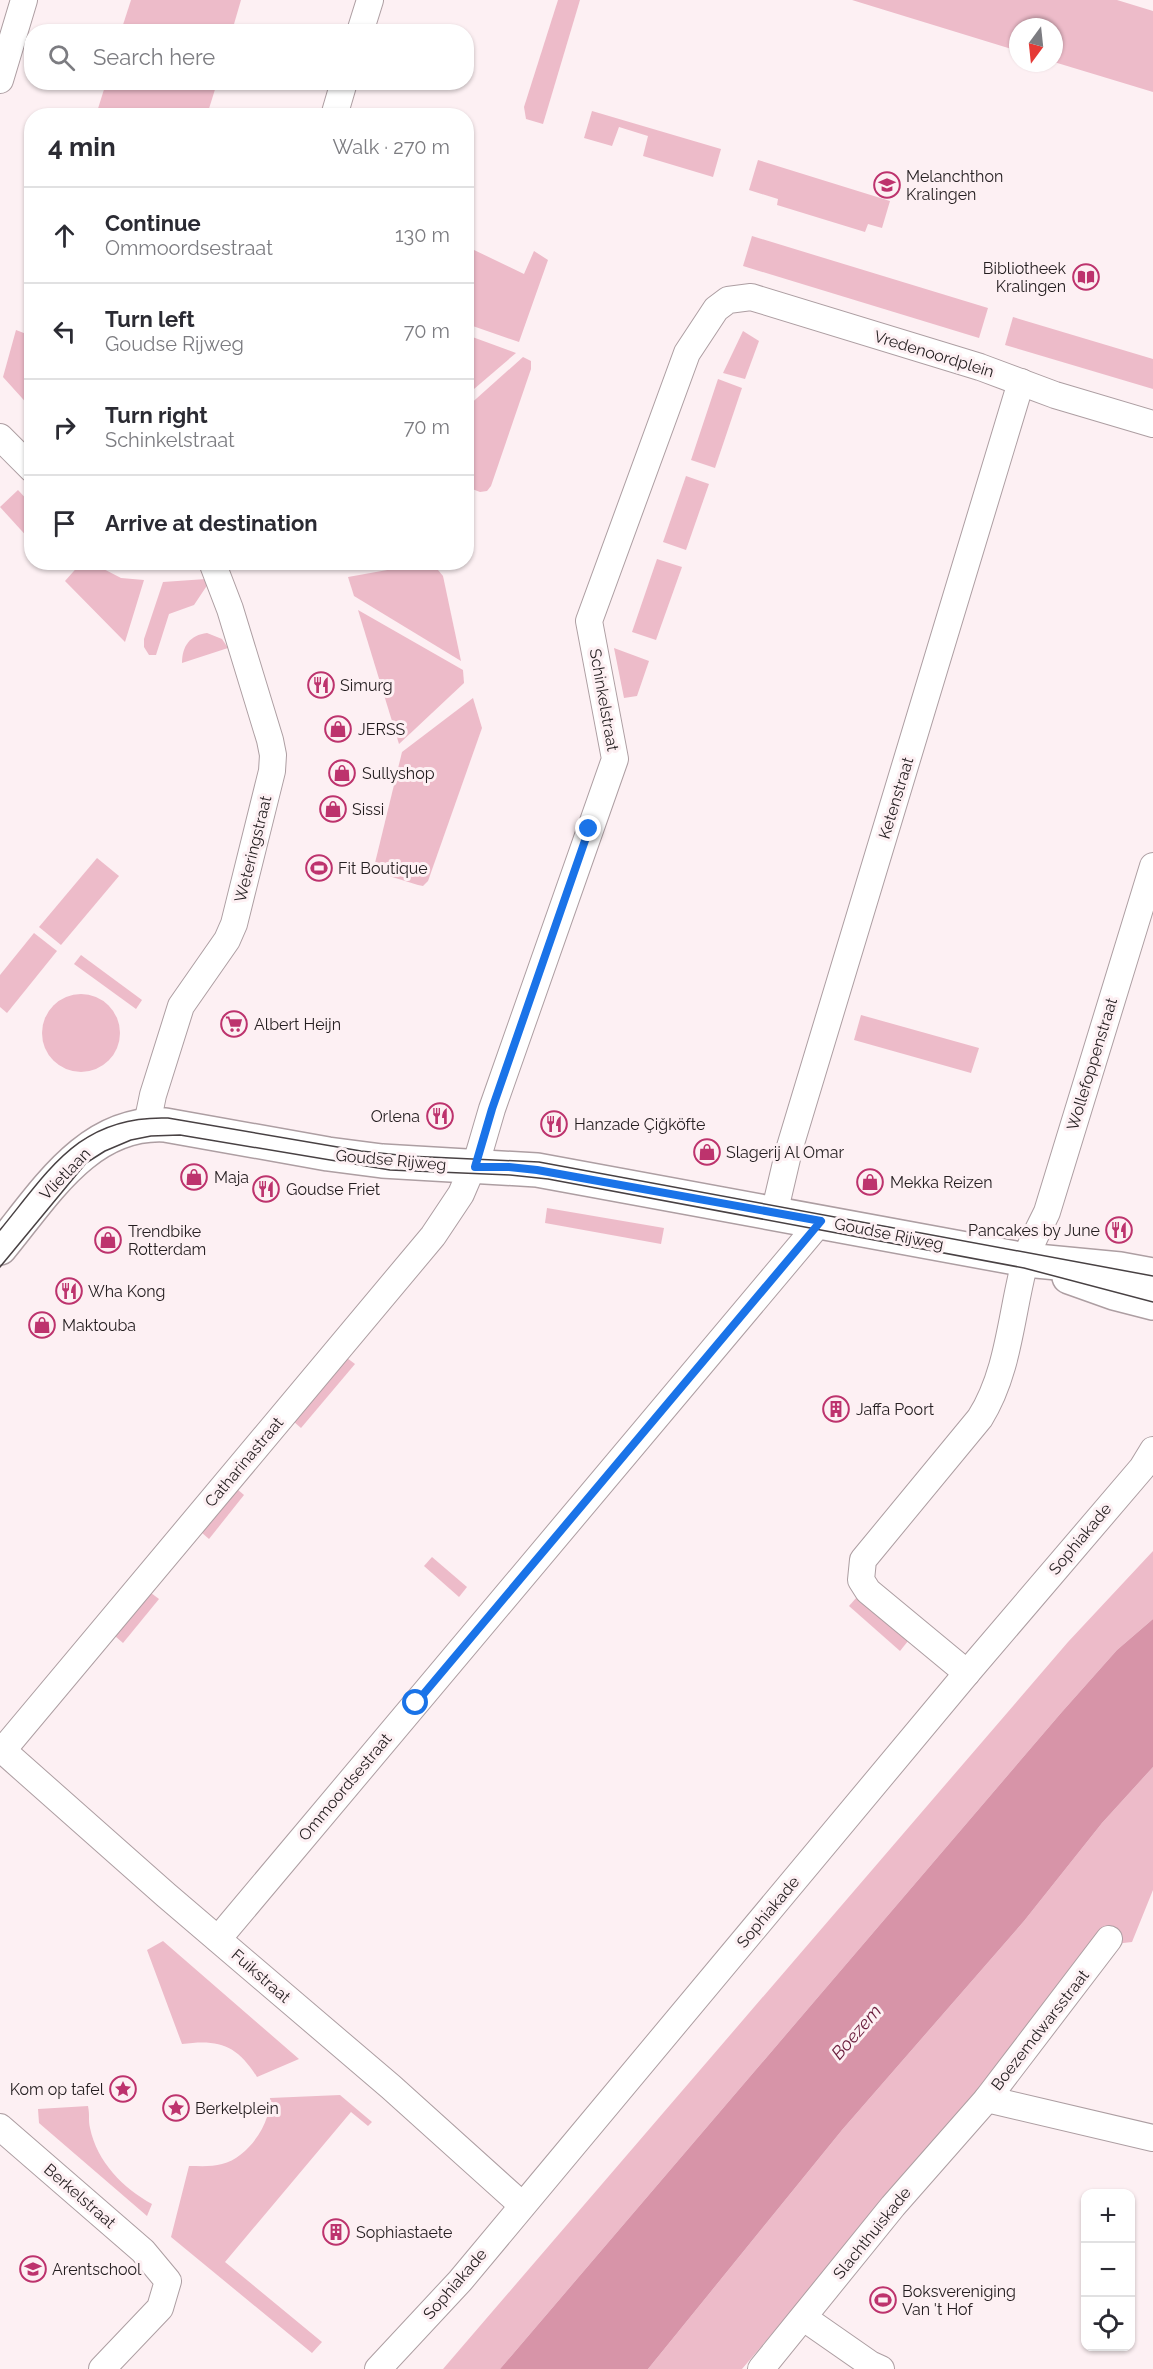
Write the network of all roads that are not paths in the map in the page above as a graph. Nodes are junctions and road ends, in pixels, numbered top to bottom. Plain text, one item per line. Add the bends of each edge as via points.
1 (24, 0) edge
2 (370, 0) edge
3 (362, 24) edge
4 (0, 80) edge
5 (342, 90) edge
6 (336, 108) edge
7 (716, 309) joint
8 (1021, 382) junction
9 (1153, 424) edge
10 (0, 437) edge
11 (24, 461) edge
12 (215, 570) edge
13 (1153, 866) edge
14 (147, 1124) junction
15 (475, 1167) junction
16 (774, 1214) junction
17 (821, 1221) junction
18 (0, 1248) edge
19 (1026, 1260) junction
20 (1153, 1275) edge
21 (1153, 1303) edge
22 (1153, 1450) edge
23 (967, 1673) junction
24 (2, 1749) edge
25 (218, 1939) junction
26 (1109, 1939) dead end
27 (987, 2098) junction
28 (0, 2127) edge
29 (1153, 2138) edge
30 (522, 2205) junction
31 (804, 2318) junction
32 (102, 2369) edge
33 (378, 2369) edge
34 (761, 2369) edge
35 (881, 2369) edge

1 - 4 street
2 - 3 street
5 - 6 street
7 - 8 street, Vredenoordplein via 728,300 751,297
7 - 15 street, Schinkelstraat via 687,353 589,621 615,759
8 - 9 street, Vredenoordplein
8 - 16 street, Ketenstraat via 789,1150
10 - 11 street
12 - 14 street, Weteringstraat via 270,740 272,771 234,924 181,1006
13 - 19 street, Wollefoppenstraat via 1047,1212
14 - 15 street, Goudse Rijweg via 371,1160
14 - 18 street, Vlietlaan via 109,1136 74,1160
15 - 16 street, Goudse Rijweg via 537,1170
15 - 24 street, Catharinastraat via 433,1236
16 - 17 street, Goudse Rijweg
17 - 19 street, Goudse Rijweg
17 - 25 street, Ommoordsestraat
19 - 20 street, Goudse Rijweg
19 - 21 street, Goudse Rijweg via 1114,1293
19 - 23 street, Wollefoppenstraat via 1011,1334 989,1403 863,1560 861,1580 868,1591
22 - 23 street, Sophiakade via 1142,1468
23 - 30 street, Sophiakade
24 - 25 street, Fuikstraat
25 - 30 street, Fuikstraat
26 - 27 street, Boezemdwarsstraat
27 - 29 street, Boezemdwarsstraat
27 - 31 street, Slachthuiskade via 893,2206
28 - 32 street, Berkelstraat via 143,2251 168,2281 160,2308
30 - 33 street, Sophiakade
31 - 34 street, Slachthuiskade
31 - 35 street

